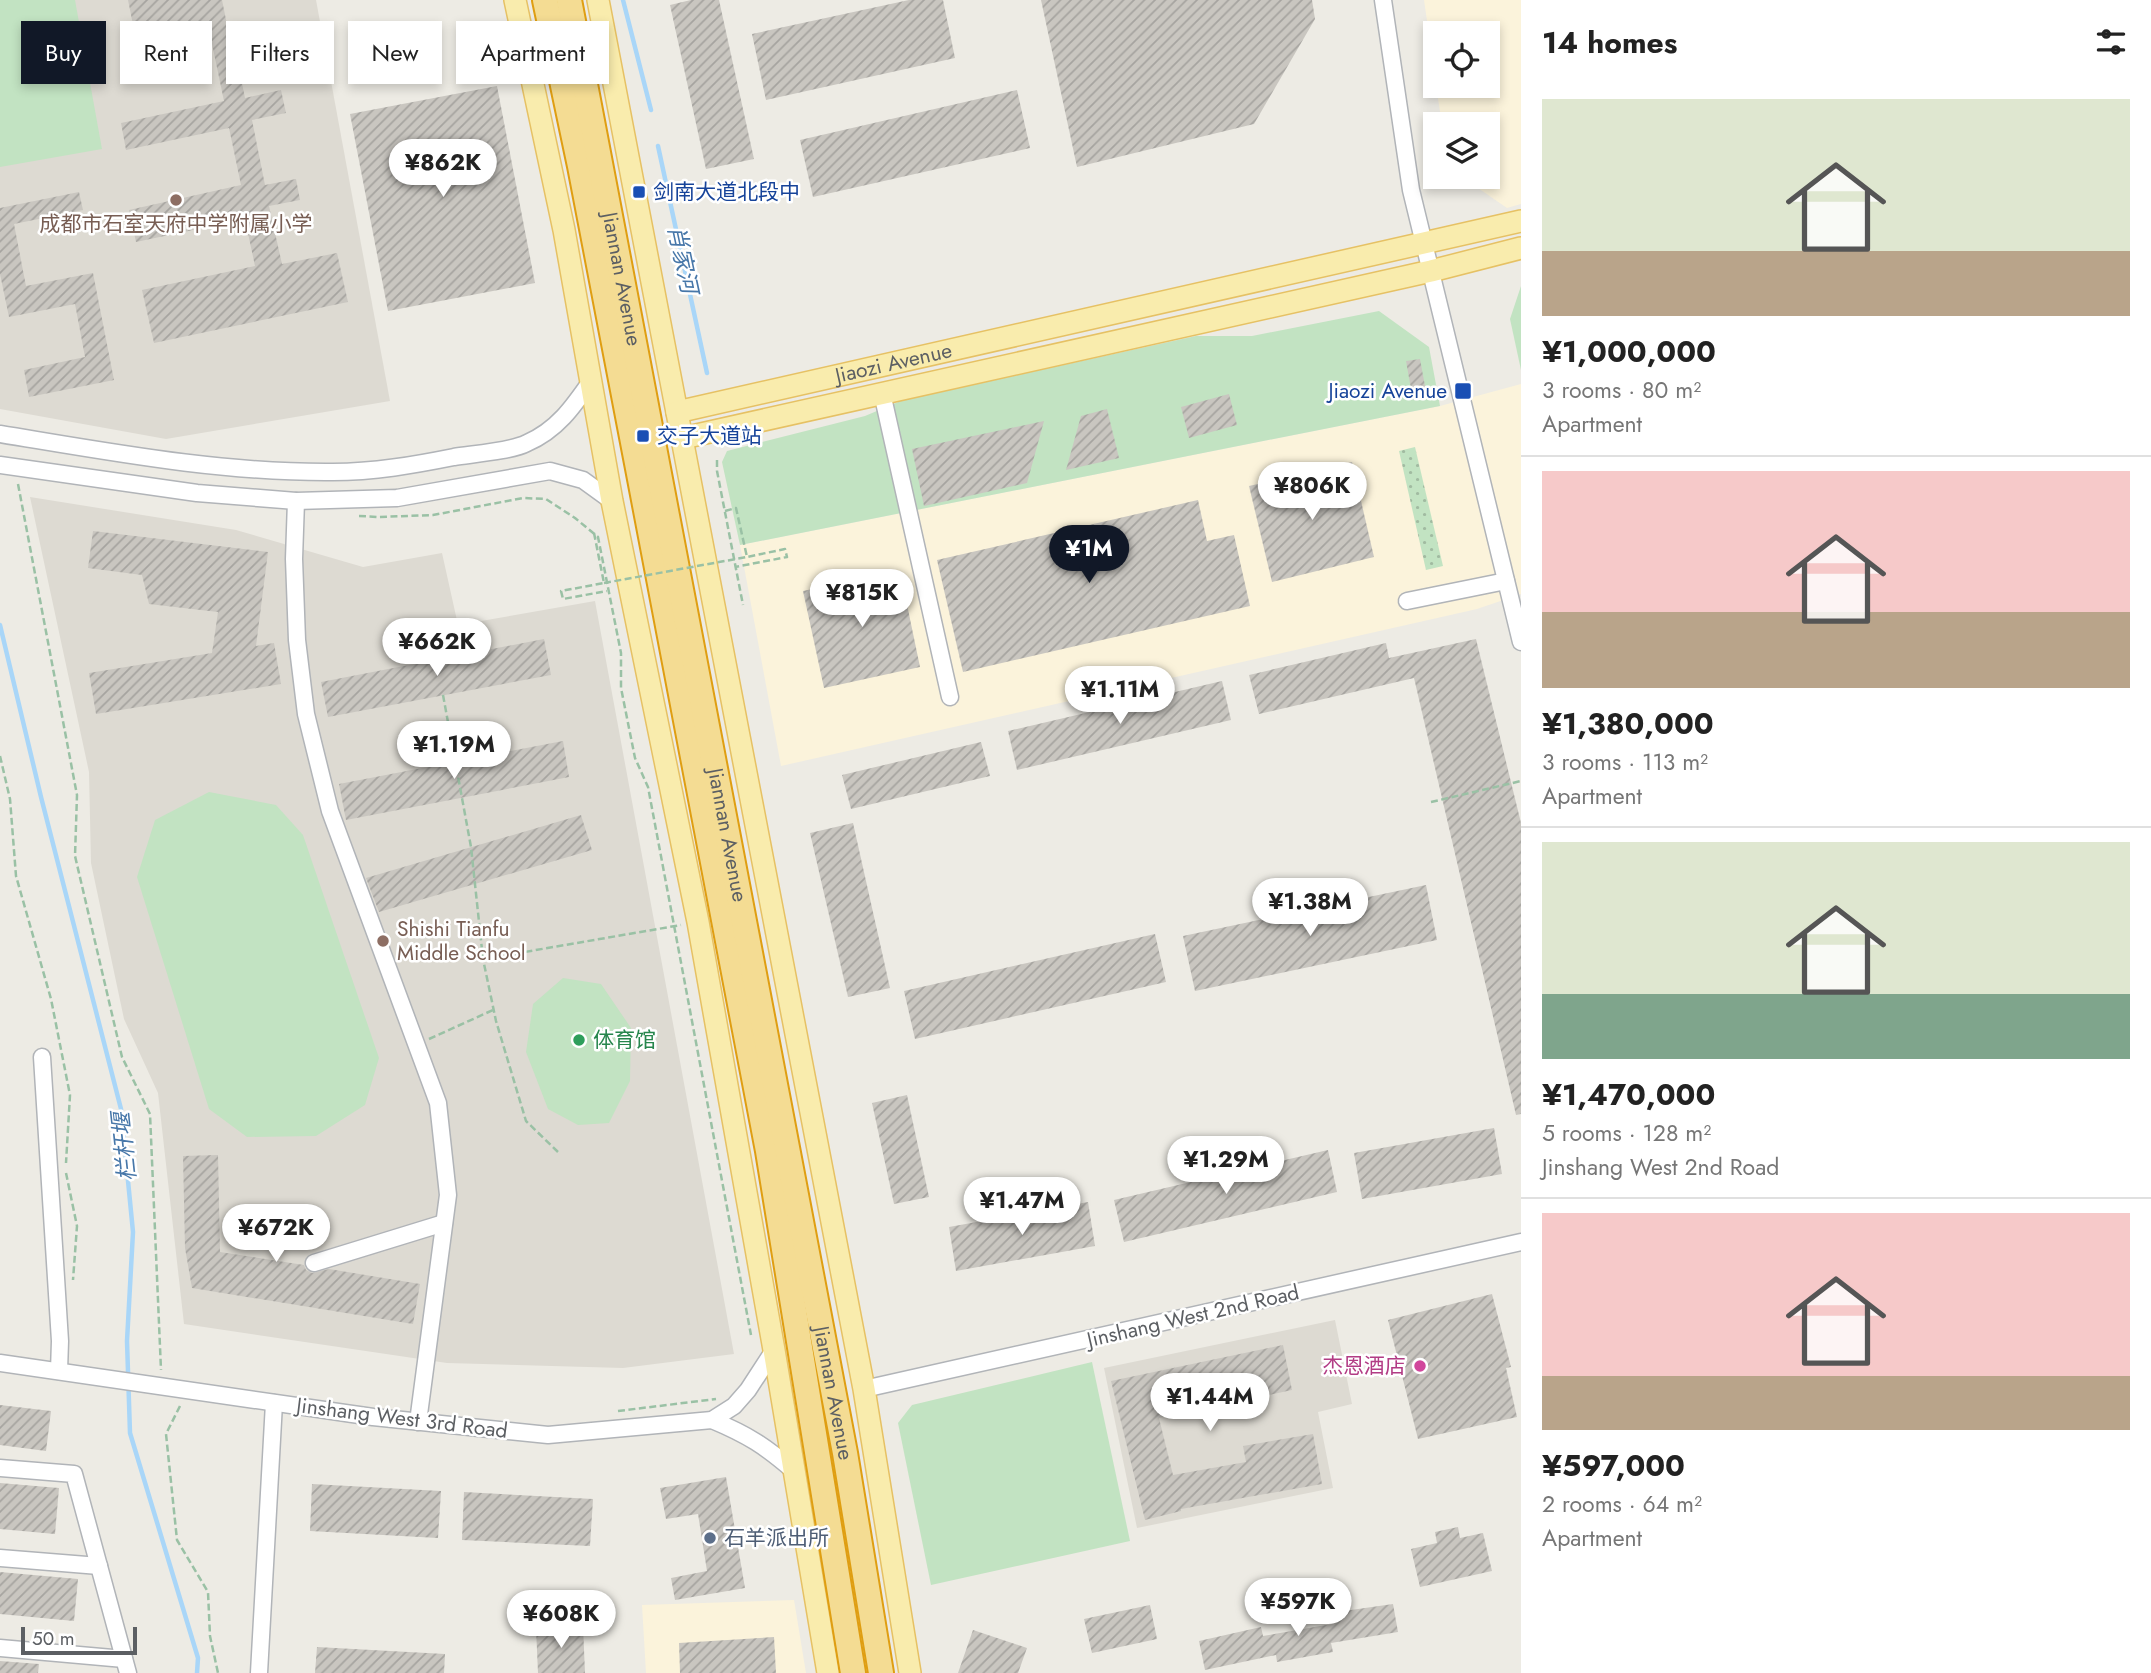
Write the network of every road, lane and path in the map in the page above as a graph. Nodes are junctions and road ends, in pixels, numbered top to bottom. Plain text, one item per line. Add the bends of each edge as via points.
1 (515, 0) edge
2 (545, 0) edge
3 (569, 0) edge
4 (598, 0) edge
5 (1383, 0) edge
6 (586, 85) junction
7 (625, 136) junction
8 (580, 166) junction
9 (1521, 222) edge
10 (564, 230) junction
11 (1424, 243) junction
12 (1521, 248) edge
13 (1430, 271) junction
14 (591, 381) junction
15 (882, 393) junction
16 (677, 412) junction
17 (0, 435) edge
18 (682, 438) junction
19 (717, 460) dead end
20 (8, 466) edge
21 (296, 501) junction
22 (612, 501) junction
23 (725, 511) junction
24 (352, 515) dead end
25 (594, 533) junction
26 (747, 556) junction
27 (735, 567) junction
28 (1506, 581) junction
29 (604, 583) junction
30 (609, 590) junction
31 (1407, 601) dead end
32 (743, 605) dead end
33 (1521, 642) edge
34 (443, 695) dead end
35 (950, 697) dead end
36 (1521, 781) edge
37 (1431, 802) dead end
38 (698, 922) junction
39 (673, 926) junction
40 (483, 959) junction
41 (494, 1010) junction
42 (416, 1045) junction
43 (42, 1058) dead end
44 (768, 1151) junction
45 (559, 1153) dead end
46 (748, 1211) junction
47 (444, 1223) junction
48 (1521, 1242) edge
49 (314, 1263) dead end
50 (752, 1340) dead end
51 (774, 1350) junction
52 (0, 1363) edge
53 (58, 1371) junction
54 (162, 1386) junction
55 (188, 1390) junction
56 (864, 1390) junction
57 (721, 1398) dead end
58 (274, 1403) junction
59 (613, 1412) dead end
60 (712, 1420) junction
61 (418, 1422) junction
62 (845, 1453) junction
63 (0, 1468) edge
64 (794, 1471) junction
65 (881, 1491) junction
66 (0, 1558) edge
67 (99, 1566) junction
68 (0, 1648) edge
69 (126, 1666) edge
70 (218, 1673) edge
71 (259, 1673) edge
72 (828, 1673) edge
73 (853, 1673) edge
74 (881, 1673) edge
75 (910, 1673) edge

1 - 10 main road
2 - 8 highway, Jiannan Avenue
3 - 6 highway, Jiannan Avenue
4 - 7 main road
5 - 11 street
6 - 7 main road
6 - 62 highway, Jiannan Avenue
7 - 16 main road
8 - 10 main road
8 - 44 highway, Jiannan Avenue
9 - 11 main road, Jiaozi Avenue
10 - 14 main road
11 - 13 street
11 - 16 main road, Jiaozi Avenue
12 - 13 main road, Jiaozi Avenue
13 - 15 main road, Jiaozi Avenue
13 - 28 street
14 - 17 street via 565,417 525,445 394,468 257,470
14 - 22 main road
15 - 18 main road, Jiaozi Avenue
15 - 35 street
16 - 18 main road
18 - 56 main road
19 - 23 path
20 - 21 street via 197,493
20 - 54 path via 77,795 75,856 122,1057 150,1114
21 - 22 street via 397,498 550,471 583,480
21 - 42 street via 297,640 306,714 330,811
22 - 38 main road
23 - 26 path via 736,508
23 - 27 path
24 - 25 path via 433,515 523,498 546,499
25 - 29 path
25 - 30 path
26 - 27 path via 785,549 787,557
26 - 29 path, bridge
27 - 32 path
28 - 31 street
28 - 33 street
29 - 30 path via 561,591 563,598
30 - 39 path via 621,653 621,688 635,758 648,787
34 - 40 path via 471,847
36 - 37 path
38 - 39 path
38 - 46 main road
39 - 40 path
39 - 50 path
40 - 41 path
41 - 42 path
41 - 45 path via 526,1121
42 - 47 street via 438,1103 448,1195
43 - 53 street via 60,1341
44 - 46 main road
44 - 73 highway, Jiannan Avenue
46 - 51 main road
47 - 49 street
47 - 61 street
48 - 56 street, Jinshang West 2nd Road
51 - 60 street via 734,1406
51 - 64 main road
52 - 53 street, Jinshang West 3rd Road
53 - 54 street, Jinshang West 3rd Road
54 - 55 street, Jinshang West 3rd Road
55 - 58 street, Jinshang West 3rd Road
55 - 70 path via 166,1434 177,1540 208,1592
56 - 65 main road
57 - 59 path
58 - 61 street, Jinshang West 3rd Road
58 - 71 street
60 - 61 street, Jinshang West 3rd Road via 548,1436
60 - 64 street via 761,1443
62 - 65 main road
62 - 74 highway, Jiannan Avenue
63 - 67 street via 74,1474
64 - 72 main road
65 - 75 main road
66 - 67 street
67 - 69 street
68 - 69 street

